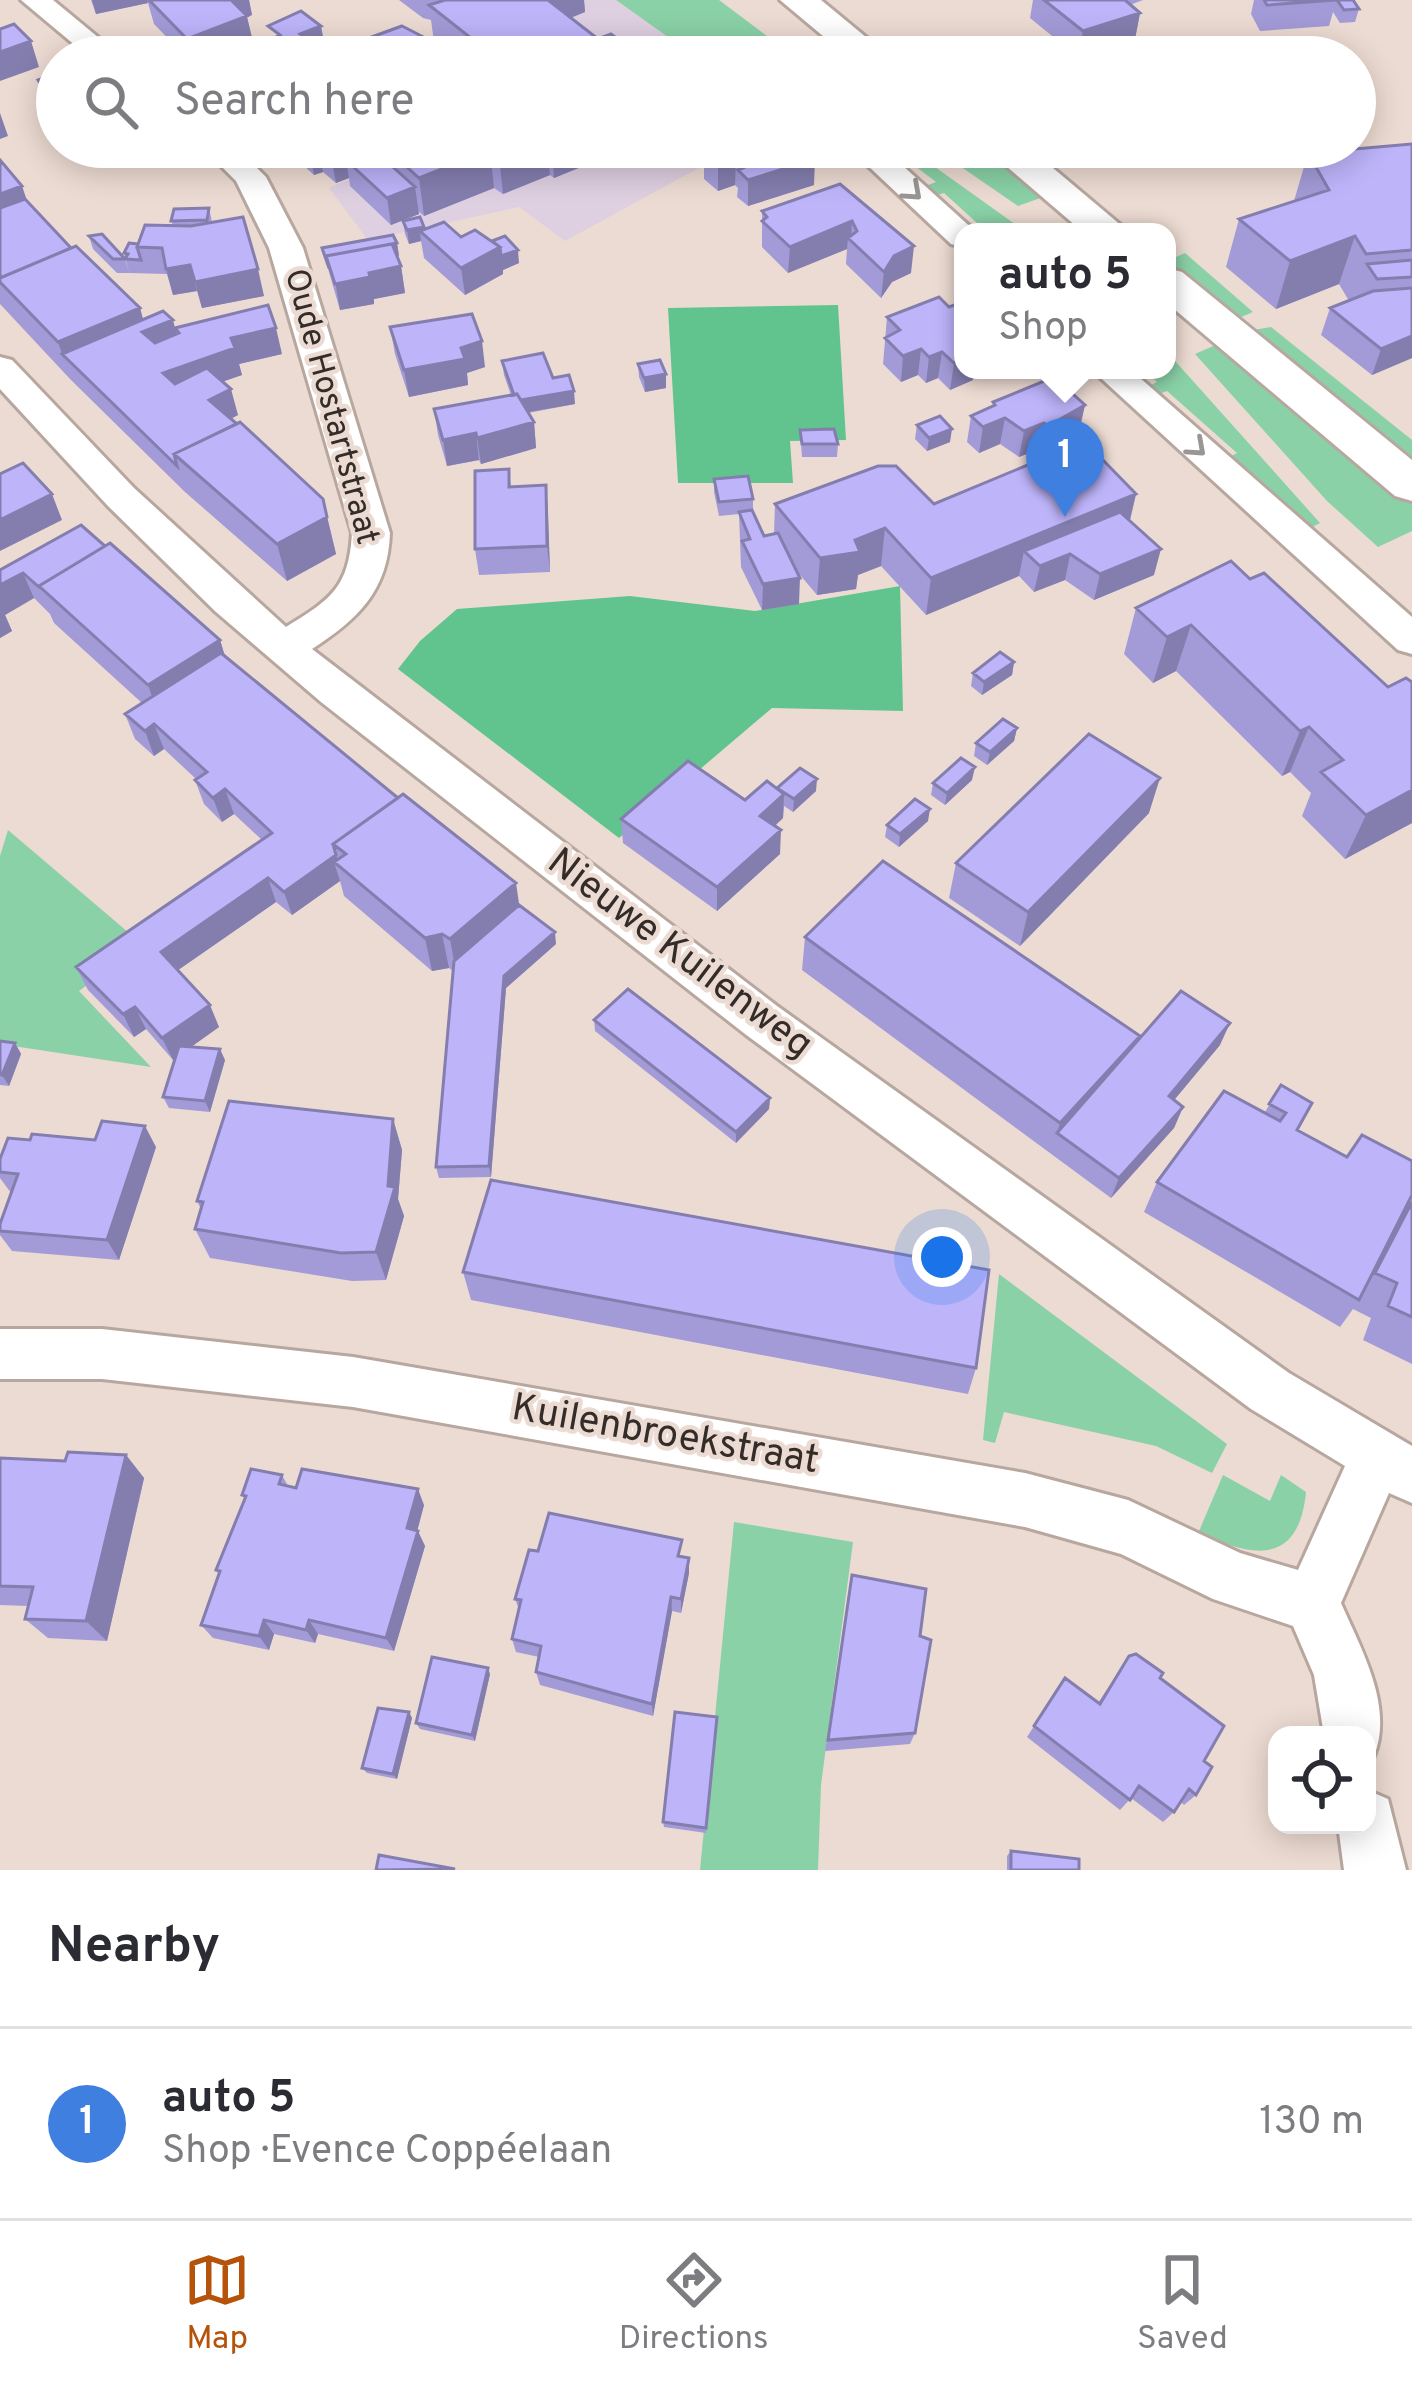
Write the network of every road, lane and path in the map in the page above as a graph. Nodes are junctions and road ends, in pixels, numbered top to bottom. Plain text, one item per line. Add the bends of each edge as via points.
1 (35, 0) edge
2 (798, 0) edge
3 (837, 0) edge
4 (80, 36) edge
5 (845, 36) edge
6 (881, 36) edge
7 (240, 168) edge
8 (887, 168) edge
9 (1030, 168) edge
10 (1097, 223) edge
11 (954, 229) edge
12 (1176, 288) edge
13 (0, 368) edge
14 (1121, 379) edge
15 (1412, 485) edge
16 (1412, 640) edge
17 (283, 648) junction
18 (0, 1354) edge
19 (1395, 1466) edge
20 (1312, 1603) junction
21 (1352, 1726) edge
22 (1369, 1834) edge
23 (1375, 1870) edge

1 - 4 street
2 - 5 street
3 - 6 street
7 - 17 street, Oude Hostartstraat via 286,248 371,533 372,568 349,602
8 -> 11 street
9 - 10 street
12 - 15 street
13 - 17 street, Nieuwe Kuilenweg via 121,497
14 -> 16 street
17 - 19 street, Nieuwe Kuilenweg via 761,1020 1270,1391
18 - 20 street, Kuilenbroekstraat via 102,1354 353,1382 1025,1500 1128,1528 1233,1579
19 - 20 street
20 - 21 street via 1343,1674
22 - 23 street

